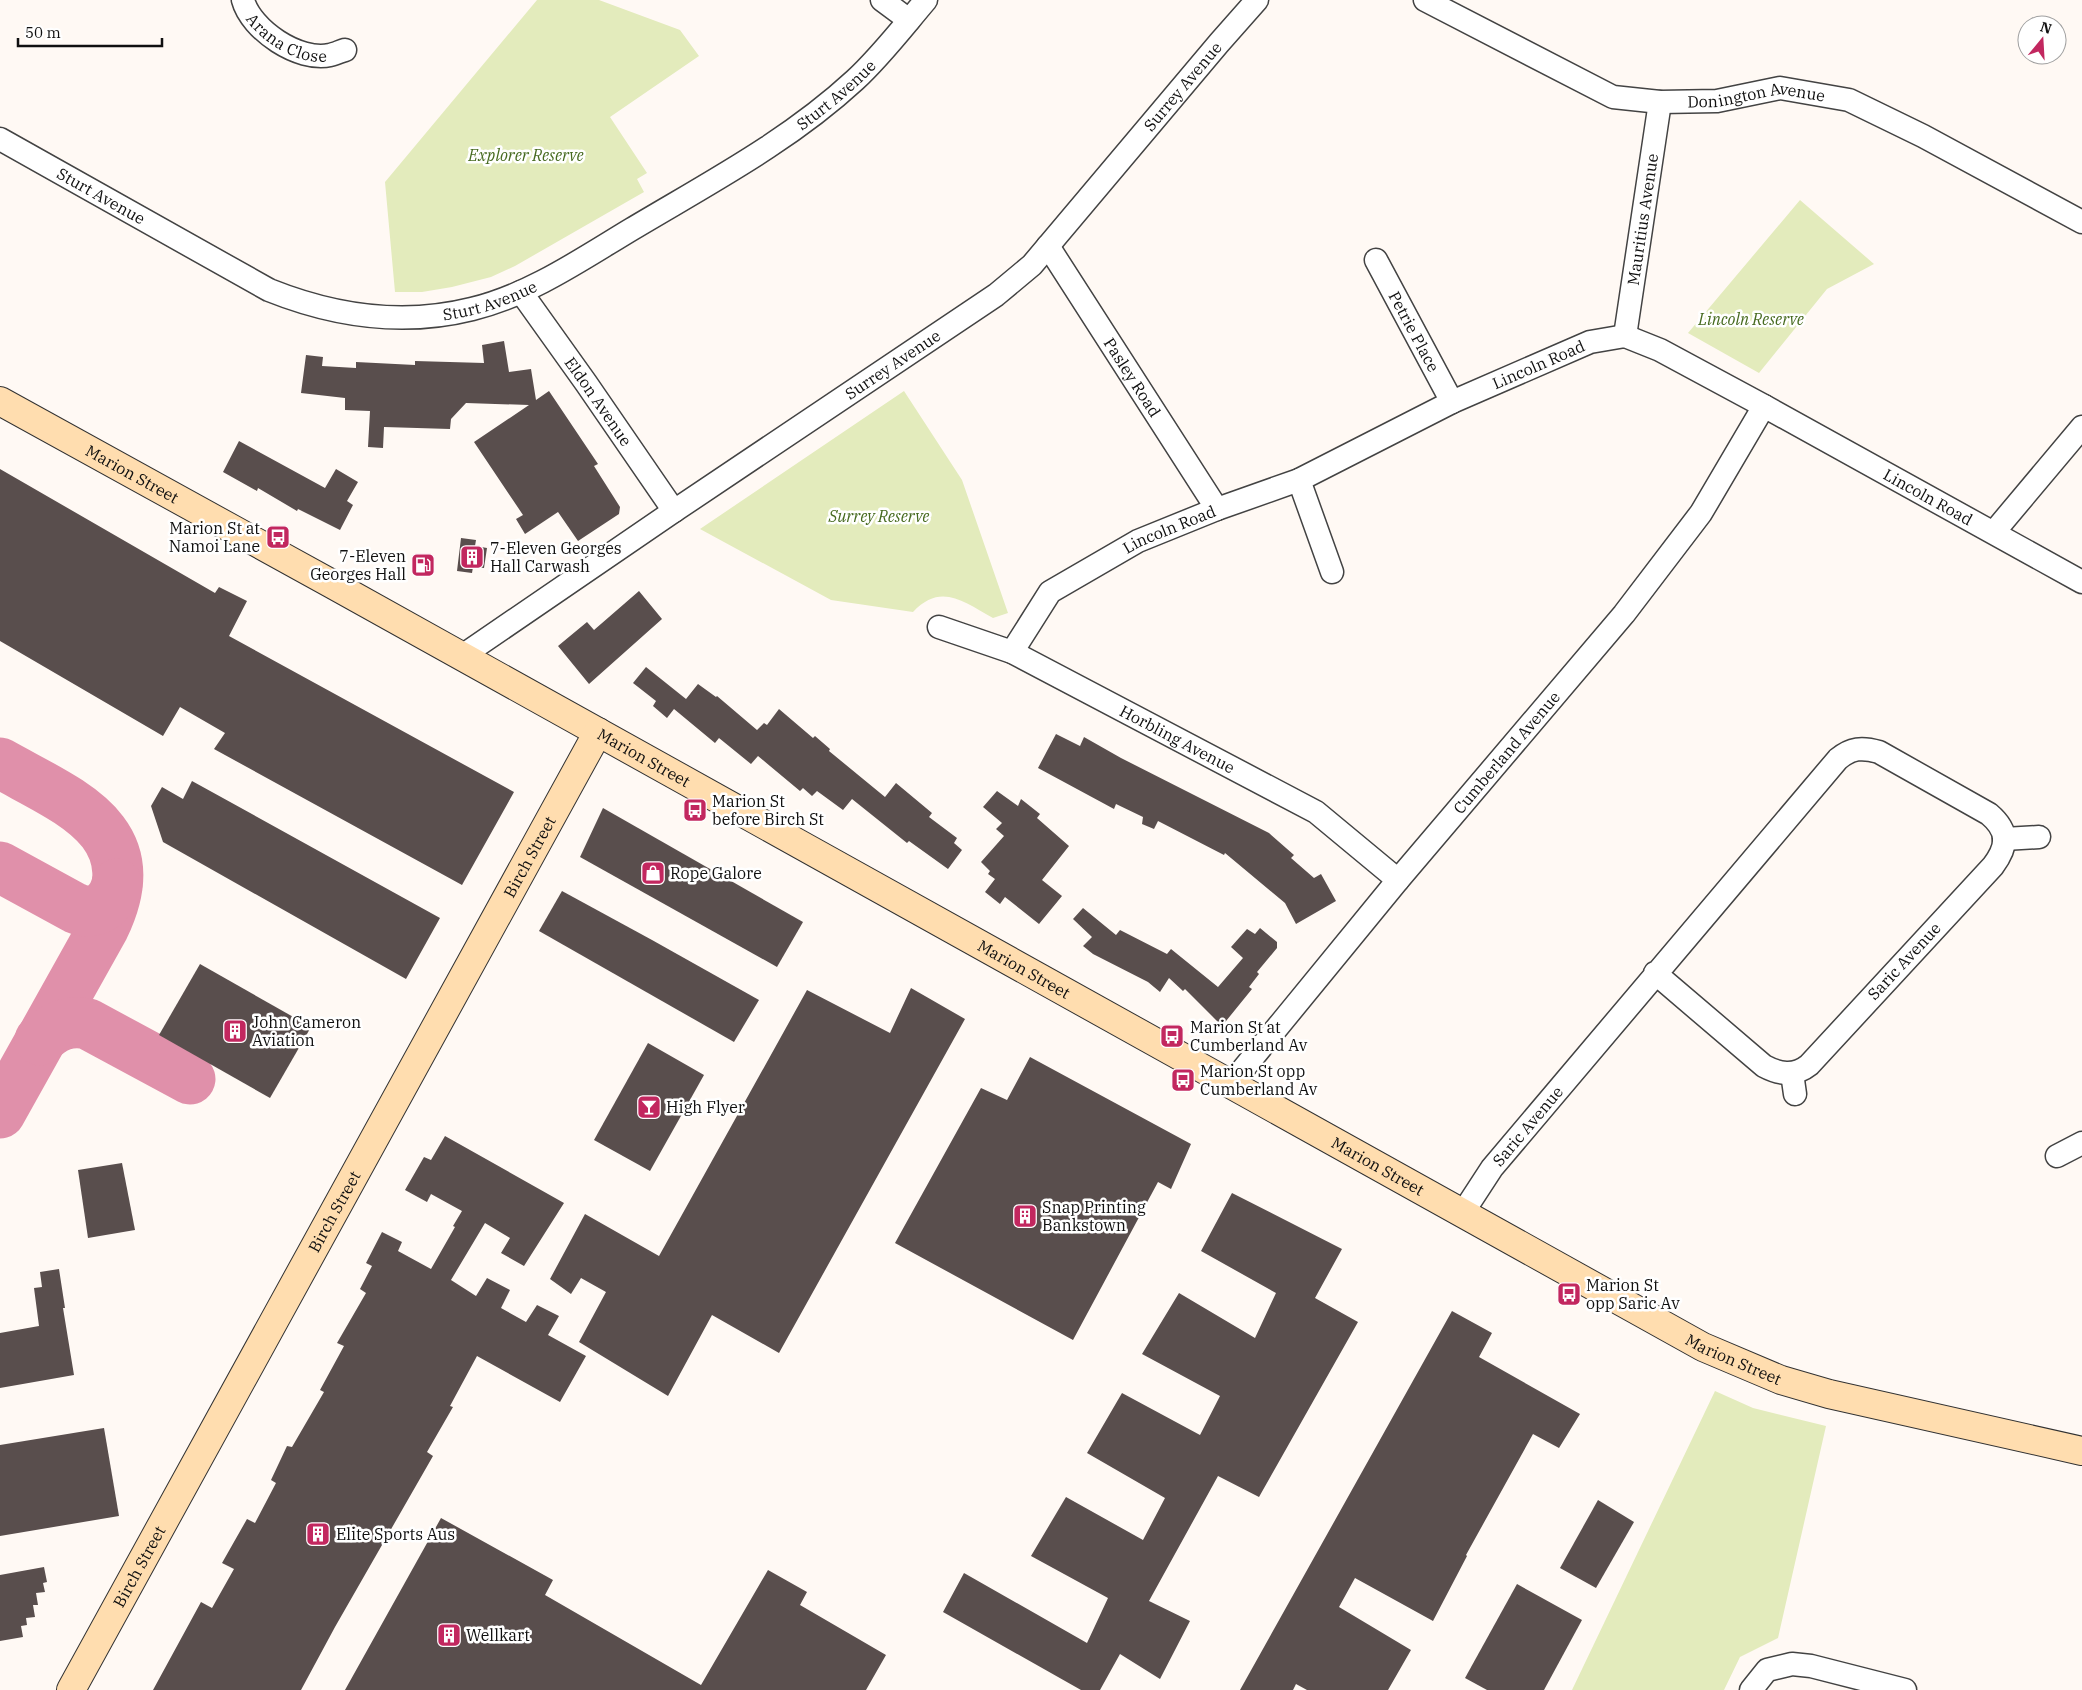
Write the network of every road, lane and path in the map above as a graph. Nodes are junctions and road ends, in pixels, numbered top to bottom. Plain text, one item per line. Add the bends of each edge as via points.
1 (243, 0) edge
2 (882, 0) edge
3 (926, 0) edge
4 (1257, 0) edge
5 (1425, 0) edge
6 (909, 20) junction
7 (345, 50) dead end
8 (1660, 102) junction
9 (0, 139) edge
10 (2082, 222) edge
11 (1048, 246) junction
12 (1376, 260) dead end
13 (521, 292) junction
14 (1625, 336) junction
15 (0, 401) edge
16 (1452, 402) junction
17 (1764, 406) junction
18 (2082, 427) edge
19 (1299, 480) junction
20 (1217, 509) junction
21 (674, 511) junction
22 (1994, 532) junction
23 (1332, 572) dead end
24 (2082, 582) edge
25 (939, 627) dead end
26 (1012, 652) junction
27 (462, 656) junction
28 (598, 732) junction
29 (2039, 837) dead end
30 (2004, 839) junction
31 (1398, 880) junction
32 (1655, 973) junction
33 (1231, 1084) junction
34 (2082, 1143) edge
35 (2057, 1156) dead end
36 (1462, 1214) junction
37 (2082, 1452) edge
38 (71, 1690) edge
39 (1751, 1690) edge
40 (1905, 1690) edge

1 - 7 street, Arana Close via 249,14 264,32 291,47 316,55
2 - 6 street
3 - 6 street, Sturt Avenue
4 - 11 street, Surrey Avenue
5 - 8 street, Donington Avenue via 1613,97
6 - 13 street, Sturt Avenue via 855,80 774,143 598,250
8 - 10 street, Donington Avenue via 1717,101 1780,88 1850,100
8 - 14 street, Mauritius Avenue
9 - 13 street, Sturt Avenue via 270,290 318,308 407,318 470,309
11 - 20 street, Pasley Road
11 - 21 street, Surrey Avenue via 1032,265 996,296
12 - 16 street, Petrie Place
13 - 21 street, Eldon Avenue
14 - 16 street, Lincoln Road via 1590,342
14 - 17 street, Lincoln Road via 1660,350
15 - 27 main road, Marion Street
16 - 19 street, Lincoln Road
17 - 22 street, Lincoln Road
17 - 31 street, Cumberland Avenue via 1701,513 1630,606
18 - 22 street
19 - 20 street, Lincoln Road
19 - 23 street
20 - 26 street, Lincoln Road via 1138,541 1050,592
21 - 27 street, Surrey Avenue
22 - 24 street, Lincoln Road
25 - 26 street, Horbling Avenue
26 - 31 street, Horbling Avenue via 1316,812
27 - 28 main road, Marion Street
28 - 33 main road, Marion Street
28 - 38 main road, Birch Street
29 - 30 street
30 - 32 street, Saric Avenue via 1998,822 1989,814 1852,739
30 - 32 street, Saric Avenue via 2000,857 1993,866 1799,1072 1794,1084 1764,1066
31 - 33 street, Cumberland Avenue
32 - 36 street, Saric Avenue via 1492,1168
33 - 36 main road, Marion Street
34 - 35 street
36 - 37 main road, Marion Street via 1703,1347 1781,1380 1899,1411
39 - 40 street via 1767,1670 1792,1664 1812,1666

